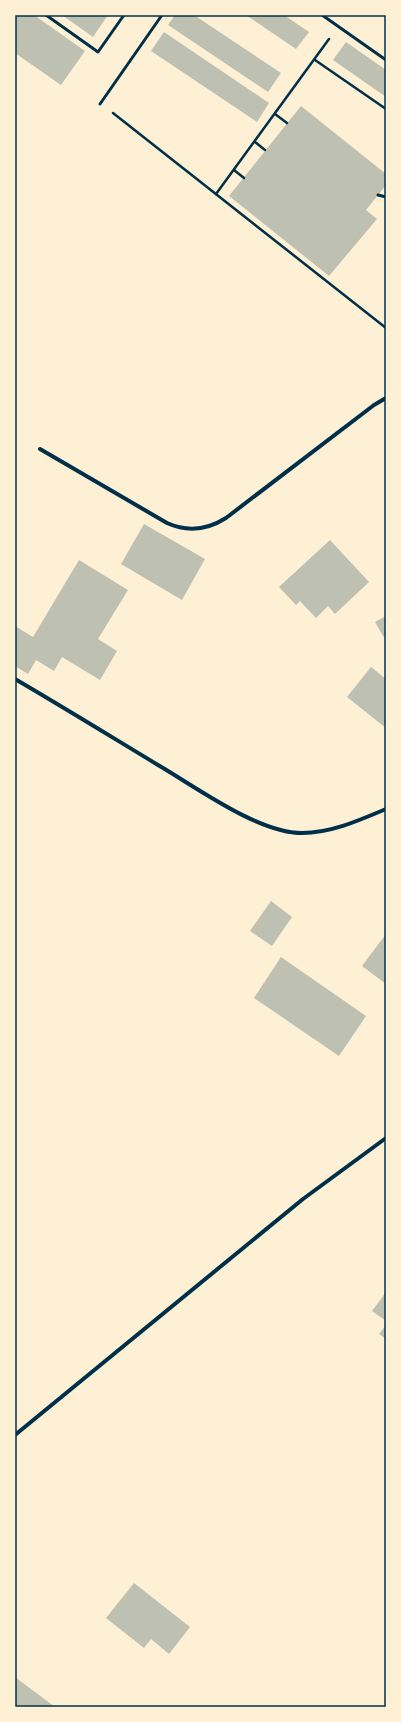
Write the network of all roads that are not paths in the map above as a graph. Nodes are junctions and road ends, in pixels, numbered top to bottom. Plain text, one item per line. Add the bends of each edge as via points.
1 (46, 15) edge
2 (124, 15) edge
3 (162, 15) edge
4 (322, 15) edge
5 (386, 60) edge
6 (100, 104) road end
7 (378, 195) dead end
8 (386, 197) edge
9 (386, 398) edge
10 (40, 448) dead end
11 (15, 679) edge
12 (386, 809) edge
13 (386, 1138) edge
14 (15, 1435) edge

1 - 2 lane via 98,52
3 - 6 lane
4 - 5 lane
7 - 8 lane
9 - 10 street via 226,518 199,529 181,528 167,523
11 - 12 street via 230,808 273,829 302,833 325,831
13 - 14 street via 293,1208

